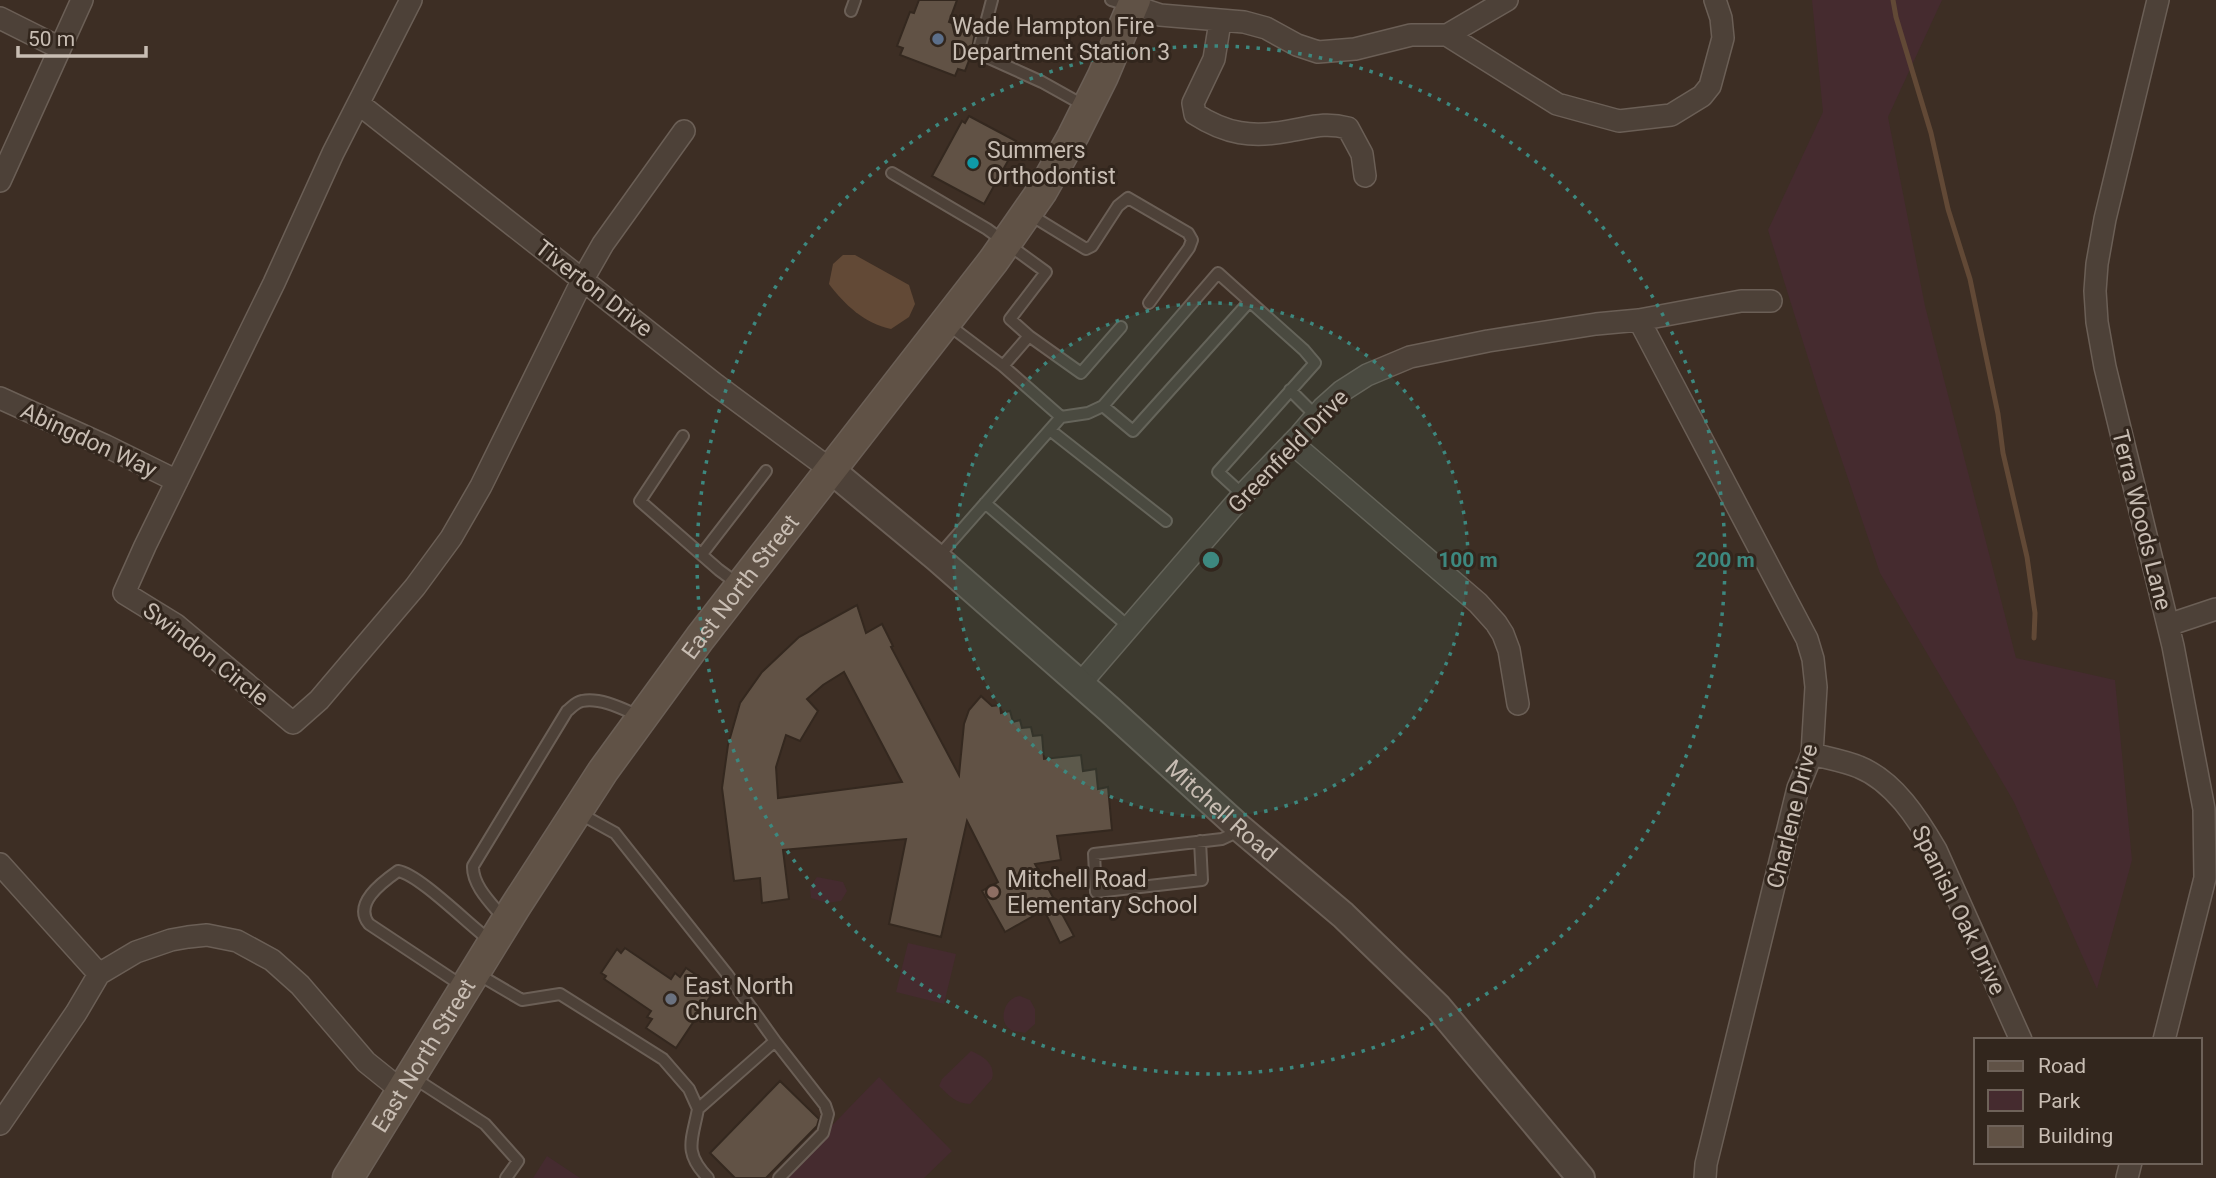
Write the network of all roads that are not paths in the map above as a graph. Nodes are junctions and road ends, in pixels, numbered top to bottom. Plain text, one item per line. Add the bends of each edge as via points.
1 (82, 0) edge
2 (411, 0) edge
3 (992, 0) edge
4 (1507, 0) edge
5 (1715, 0) edge
6 (2158, 0) edge
7 (1126, 2) edge
8 (0, 18) edge
9 (1220, 22) junction
10 (1447, 35) junction
11 (60, 48) junction
12 (359, 104) junction
13 (1087, 108) junction
14 (684, 131) dead end
15 (892, 173) dead end
16 (1365, 176) dead end
17 (0, 181) edge
18 (1027, 212) junction
19 (1006, 242) junction
20 (583, 279) junction
21 (1249, 302) junction
22 (1771, 302) dead end
23 (1149, 303) dead end
24 (1639, 320) junction
25 (946, 323) junction
26 (1121, 327) dead end
27 (1030, 336) junction
28 (1003, 366) junction
29 (1290, 390) junction
30 (0, 398) edge
31 (1103, 406) junction
32 (1316, 416) junction
33 (1061, 417) junction
34 (1050, 429) junction
35 (683, 436) dead end
36 (1292, 443) junction
37 (831, 470) junction
38 (766, 471) dead end
39 (177, 481) junction
40 (1243, 495) junction
41 (985, 503) junction
42 (1166, 521) dead end
43 (702, 554) junction
44 (937, 558) junction
45 (741, 586) junction
46 (2216, 610) edge
47 (2168, 625) junction
48 (1129, 627) junction
49 (1080, 684) junction
50 (1518, 704) dead end
51 (642, 717) junction
52 (1812, 754) junction
53 (577, 812) junction
54 (1241, 829) junction
55 (1200, 841) junction
56 (0, 864) edge
57 (500, 933) junction
58 (99, 974) junction
59 (471, 981) junction
60 (2020, 1038) edge
61 (2164, 1038) edge
62 (775, 1041) junction
63 (407, 1084) junction
64 (698, 1109) junction
65 (0, 1124) edge
66 (348, 1178) edge
67 (506, 1178) edge
68 (708, 1178) edge
69 (779, 1178) edge
70 (1581, 1178) edge
71 (1705, 1178) edge

1 - 11 street
2 - 12 street, Swindon Circle
3 - 13 lane via 978,53
4 - 10 street
5 - 10 street via 1723,38 1710,86 1671,115 1619,121 1557,104
6 - 47 street, Terra Woods Lane via 2105,219 2095,291 2105,367
7 - 9 street via 1160,15
7 - 13 main road, East North Street via 1103,76
8 - 11 street
9 - 10 street via 1266,28 1318,52 1355,49 1411,35
9 - 16 street via 1214,59 1193,103 1195,114 1240,134 1331,123 1348,128 1362,153
11 - 17 street
12 - 20 street, Tiverton Drive
12 - 39 street, Swindon Circle
13 - 18 main road, East North Street
14 - 20 street
15 - 19 lane
18 - 19 main road, East North Street
18 - 23 lane via 1086,248 1128,198 1188,233 1192,240 1189,248
19 - 25 main road, East North Street
19 - 27 lane via 1046,272 1010,319
20 - 37 street, Tiverton Drive
20 - 39 street, Swindon Circle via 451,538 319,700 293,723 176,625 124,593
21 - 29 lane via 1315,363
21 - 31 lane via 1133,431
21 - 31 lane via 1218,274
22 - 24 street, Greenfield Drive via 1741,301
24 - 32 street, Greenfield Drive via 1410,357 1367,375
24 - 52 street, Charlene Drive via 1807,639 1816,687
25 - 28 lane
25 - 37 main road, East North Street
26 - 27 lane via 1081,373
27 - 28 lane
28 - 33 lane
29 - 32 lane
29 - 40 lane via 1218,472
30 - 39 street, Abingdon Way
31 - 33 lane
32 - 36 street, Greenfield Drive
33 - 34 lane
34 - 41 lane
34 - 42 lane
35 - 43 lane via 639,501
36 - 40 street, Greenfield Drive
36 - 50 street via 1496,623 1509,650
37 - 44 street, Mitchell Road
37 - 45 main road, East North Street
38 - 43 lane
40 - 48 street, Greenfield Drive
41 - 44 lane
41 - 48 lane
43 - 45 lane
44 - 49 street, Mitchell Road
45 - 51 main road, East North Street
46 - 47 street
47 - 61 street, Terra Woods Lane via 2197,762 2206,841 2204,878
48 - 49 street, Greenfield Drive
49 - 54 street, Mitchell Road
51 - 53 main road, East North Street
51 - 57 lane via 598,701 583,700 568,711 473,866
52 - 60 street, Spanish Oak Drive via 1860,767 1877,777 1922,827
52 - 71 street, Charlene Drive via 1798,788 1762,927
53 - 57 main road, East North Street
53 - 62 lane via 615,833
54 - 55 lane via 1222,839
54 - 70 street, Mitchell Road via 1343,915 1438,1007
55 - 55 lane via 1094,854 1096,892 1202,880
56 - 58 street
57 - 59 main road, East North Street
57 - 59 lane via 405,872 398,871 382,882 363,906 369,924
58 - 63 street via 122,959 172,940 207,935 237,941 272,960 300,985 366,1062
58 - 65 street
59 - 63 main road, East North Street
59 - 64 lane via 522,1000 560,994 663,1059 689,1088
62 - 64 lane
62 - 69 lane via 828,1114 823,1133
63 - 66 main road, East North Street
63 - 67 lane via 485,1124 518,1161
64 - 68 lane via 692,1158

